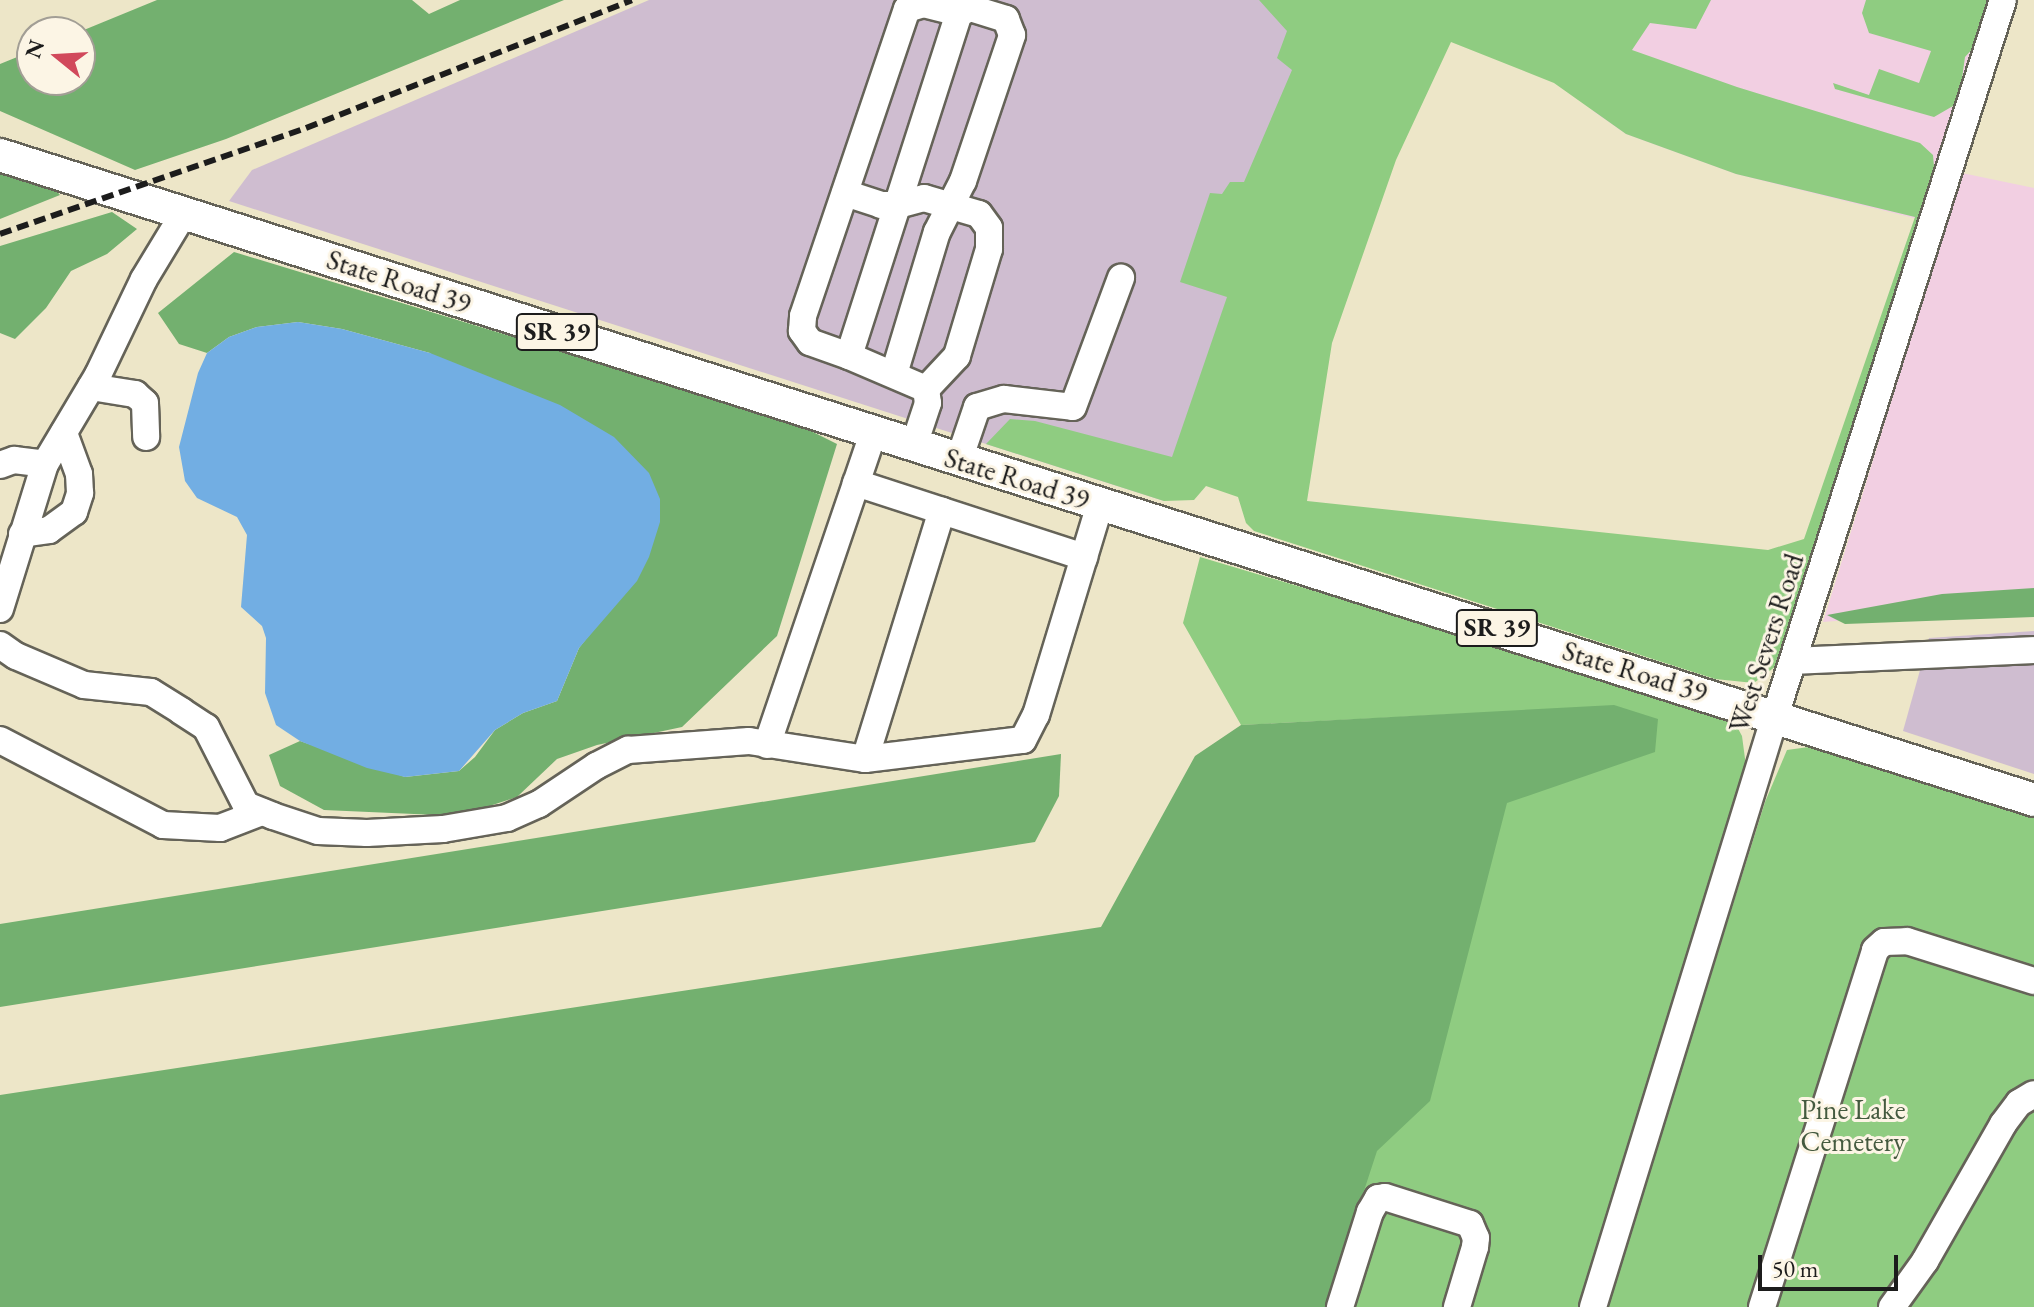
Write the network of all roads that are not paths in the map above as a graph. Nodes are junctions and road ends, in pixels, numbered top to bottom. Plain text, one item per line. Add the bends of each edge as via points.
1 (2003, 0) edge
2 (959, 13) junction
3 (0, 155) edge
4 (845, 193) junction
5 (898, 205) junction
6 (948, 205) junction
7 (184, 213) junction
8 (1121, 278) dead end
9 (849, 356) junction
10 (894, 374) junction
11 (91, 387) junction
12 (926, 389) junction
13 (64, 433) junction
14 (873, 433) junction
15 (146, 437) dead end
16 (914, 445) junction
17 (959, 460) junction
18 (45, 464) junction
19 (0, 465) edge
20 (856, 483) junction
21 (1100, 504) junction
22 (942, 511) junction
23 (22, 534) junction
24 (1084, 557) junction
25 (4, 576) edge
26 (0, 609) edge
27 (0, 645) edge
28 (2034, 650) edge
29 (1794, 661) junction
30 (1775, 716) junction
31 (0, 740) edge
32 (767, 745) junction
33 (865, 759) junction
34 (2034, 800) edge
35 (262, 812) junction
36 (2034, 981) edge
37 (2034, 1094) edge
38 (1340, 1307) edge
39 (1457, 1307) edge
40 (1593, 1307) edge
41 (1762, 1307) edge
42 (1892, 1307) edge

1 - 29 street, West Severs Road
2 - 4 street via 923,4 907,9
2 - 5 street
2 - 6 street via 971,8 1006,19 1012,35 963,181
3 - 7 main road, State Road 39 / SR 39
4 - 5 street
4 - 9 street via 802,331 810,342
5 - 6 street via 924,198
5 - 9 street
6 - 10 street
6 - 12 street via 979,214 989,228 989,249 957,356
7 - 11 street via 144,279
7 - 14 main road, State Road 39 / SR 39
8 - 17 street via 1073,407 1004,399 977,407
9 - 10 street
10 - 12 street
11 - 13 street
11 - 15 street via 135,394 145,403
12 - 16 street via 928,403
13 - 18 street
13 - 23 street via 79,474 74,512 49,530
14 - 16 main road, State Road 39 / SR 39
14 - 20 street
16 - 17 main road, State Road 39 / SR 39
17 - 21 main road, State Road 39 / SR 39
18 - 19 street via 14,460
18 - 23 street
20 - 22 street
20 - 32 street
21 - 24 street
21 - 30 main road, State Road 39 / SR 39
22 - 24 street
22 - 33 street
23 - 25 street
24 - 33 street via 1036,715 1023,740
25 - 26 street
27 - 35 street via 84,685 151,692 181,711 206,727 246,805
28 - 29 street
29 - 30 street, West Severs Road
30 - 34 main road, State Road 39 / SR 39
30 - 40 street, West Severs Road
31 - 35 street via 163,825 220,828
32 - 33 street
32 - 35 street via 749,741 628,750 507,818 443,829 318,831
36 - 41 street via 1907,941 1884,942 1875,950
37 - 42 street via 2003,1124 1925,1261
38 - 39 street via 1370,1212 1378,1198 1385,1197 1470,1224 1475,1247

